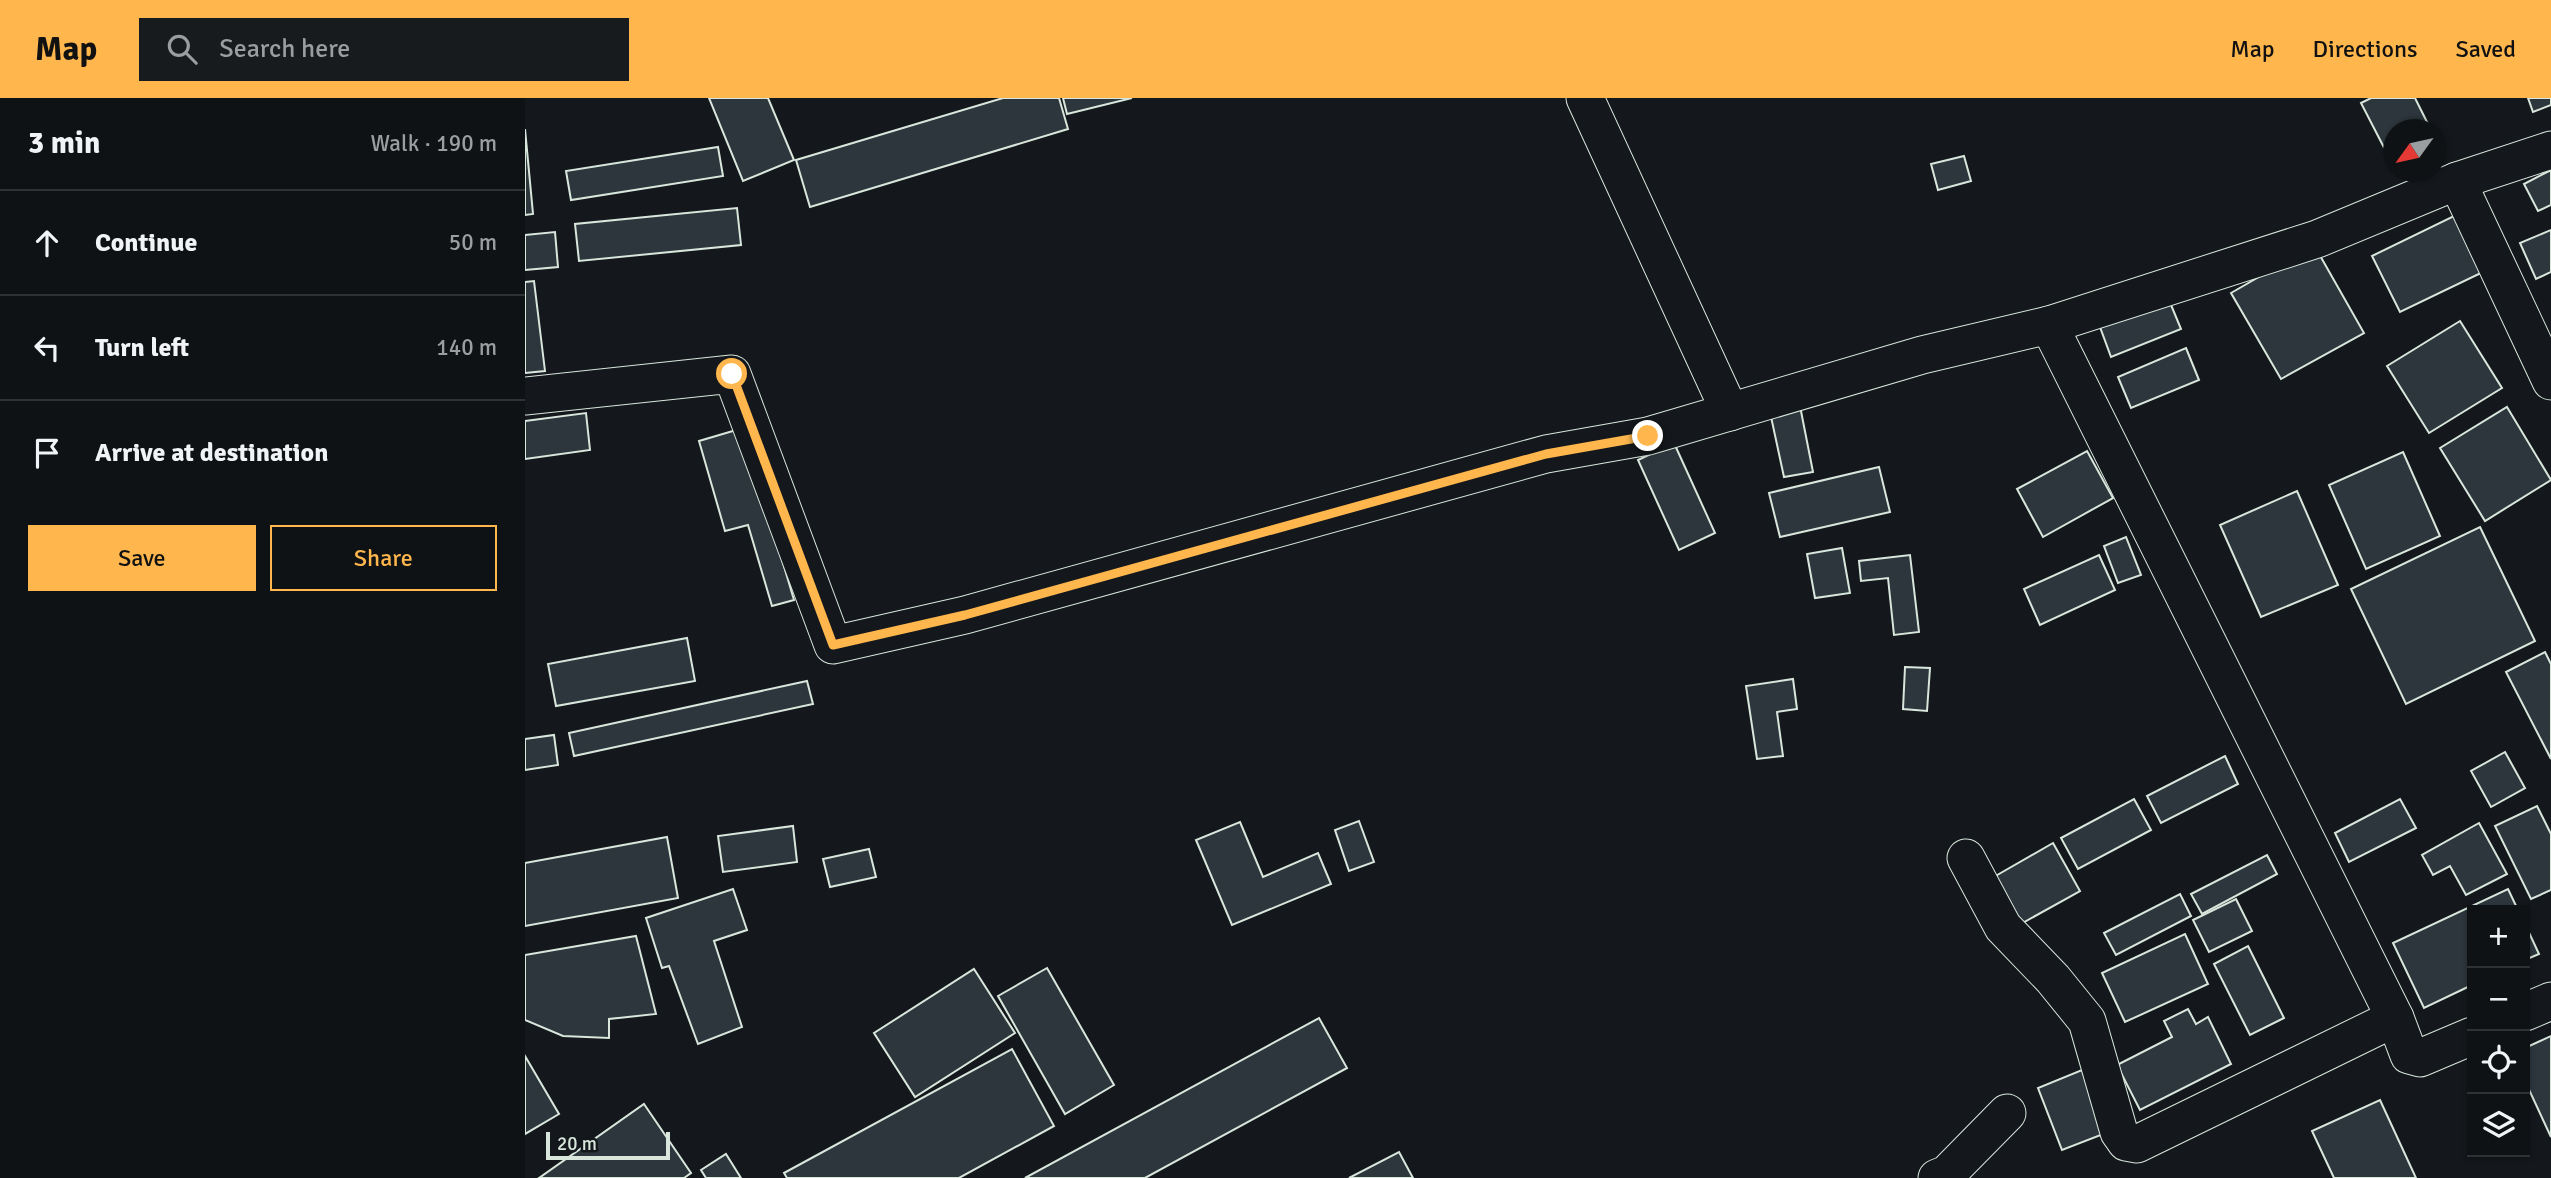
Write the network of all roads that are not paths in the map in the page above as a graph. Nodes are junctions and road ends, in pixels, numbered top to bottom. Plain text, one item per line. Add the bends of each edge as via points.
1 (1585, 98) edge
2 (2551, 150) edge
3 (2457, 181) junction
4 (2049, 325) junction
5 (2551, 381) edge
6 (525, 396) edge
7 (1730, 412) junction
8 (1966, 858) dead end
9 (2551, 1001) edge
10 (2530, 1010) edge
11 (2395, 1018) junction
12 (2467, 1038) edge
13 (2007, 1114) dead end
14 (1937, 1178) edge

1 - 7 street
2 - 3 street
3 - 4 street via 2317,239
3 - 5 street
4 - 7 street via 1922,355
4 - 11 street
6 - 7 street via 732,374 833,645 965,615 1546,454 1648,436
8 - 11 street via 2003,927 2087,1021 2119,1132 2126,1142 2137,1144
9 - 10 street
11 - 12 street via 2409,1055 2415,1059
13 - 14 street via 1947,1174

